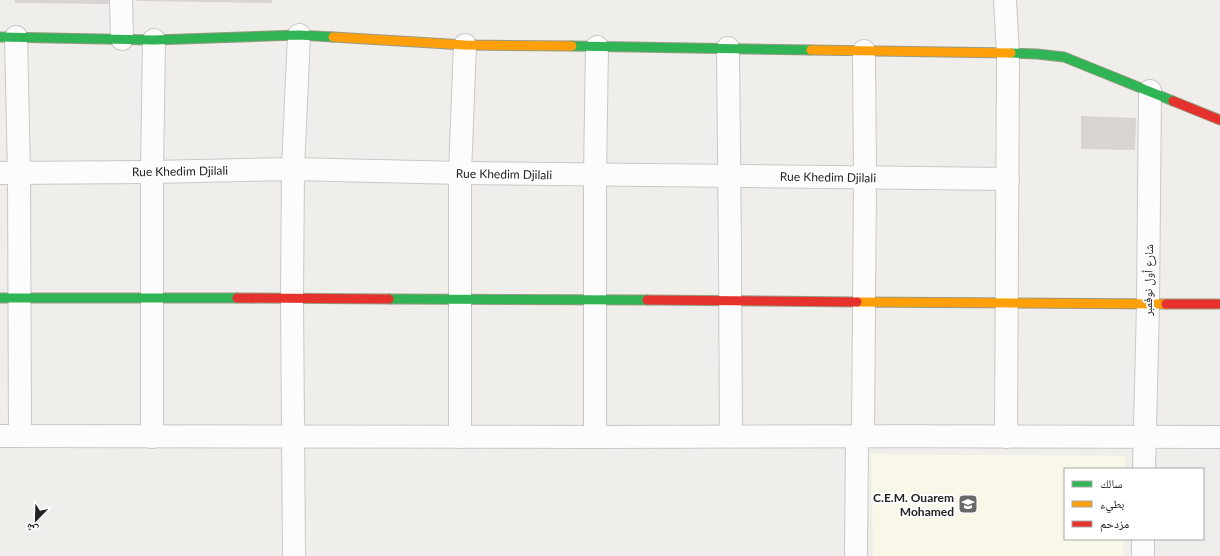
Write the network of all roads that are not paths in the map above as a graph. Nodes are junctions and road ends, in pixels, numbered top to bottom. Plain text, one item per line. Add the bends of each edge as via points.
1 (121, 0) edge
2 (1005, 0) edge
3 (299, 35) junction
4 (8, 37) edge
5 (122, 39) junction
6 (154, 40) junction
7 (465, 45) junction
8 (598, 47) junction
9 (728, 48) junction
10 (864, 51) junction
11 (1008, 54) junction
12 (1150, 91) junction
13 (1220, 120) edge
14 (293, 169) junction
15 (152, 172) junction
16 (9, 173) edge
17 (460, 174) junction
18 (595, 175) junction
19 (730, 176) junction
20 (865, 178) junction
21 (1008, 179) junction
22 (10, 298) edge
23 (151, 298) junction
24 (292, 298) junction
25 (459, 299) junction
26 (595, 300) junction
27 (730, 301) junction
28 (863, 302) junction
29 (1006, 302) junction
30 (1148, 303) junction
31 (1220, 304) edge
32 (10, 436) edge
33 (731, 436) junction
34 (152, 437) junction
35 (460, 437) junction
36 (595, 437) junction
37 (860, 437) junction
38 (1006, 437) junction
39 (1145, 437) junction
40 (1220, 437) edge
41 (293, 438) junction
42 (1144, 468) edge
43 (1143, 540) edge
44 (294, 556) edge
45 (856, 556) edge
46 (1143, 556) edge

1 - 5 street
2 - 11 street
3 - 6 street
3 - 7 street
3 - 14 street
4 - 5 street
4 - 16 street
5 - 6 street
6 - 15 street
7 - 8 street
7 - 17 street
8 - 9 street
8 - 18 street
9 - 10 street
9 - 19 street
10 - 11 street
10 - 20 street
11 - 12 street via 1064,57
11 - 21 street
12 - 13 street
12 - 30 street, شارع أول نوفمبر
14 - 15 street, Rue Khedim Djilali
14 - 17 street, Rue Khedim Djilali
14 - 24 street
15 - 16 street, Rue Khedim Djilali
15 - 23 street
16 - 22 street
17 - 18 street, Rue Khedim Djilali
17 - 25 street
18 - 19 street, Rue Khedim Djilali
18 - 26 street
19 - 20 street, Rue Khedim Djilali
19 - 27 street
20 - 21 street, Rue Khedim Djilali
20 - 28 street
21 - 29 street
22 - 23 street
22 - 32 street
23 - 24 street
23 - 34 street
24 - 25 street
24 - 41 street
25 - 26 street
25 - 35 street
26 - 27 street
26 - 36 street
27 - 28 street
27 - 33 street
28 - 29 street
28 - 37 street
29 - 30 street
29 - 38 street
30 - 31 street
30 - 39 street, شارع أول نوفمبر
32 - 34 street
33 - 36 street
33 - 37 street
34 - 41 street
35 - 36 street
35 - 41 street
37 - 38 street
37 - 45 street
38 - 39 street
39 - 40 street
39 - 42 street, شارع أول نوفمبر
41 - 44 street
43 - 46 street

